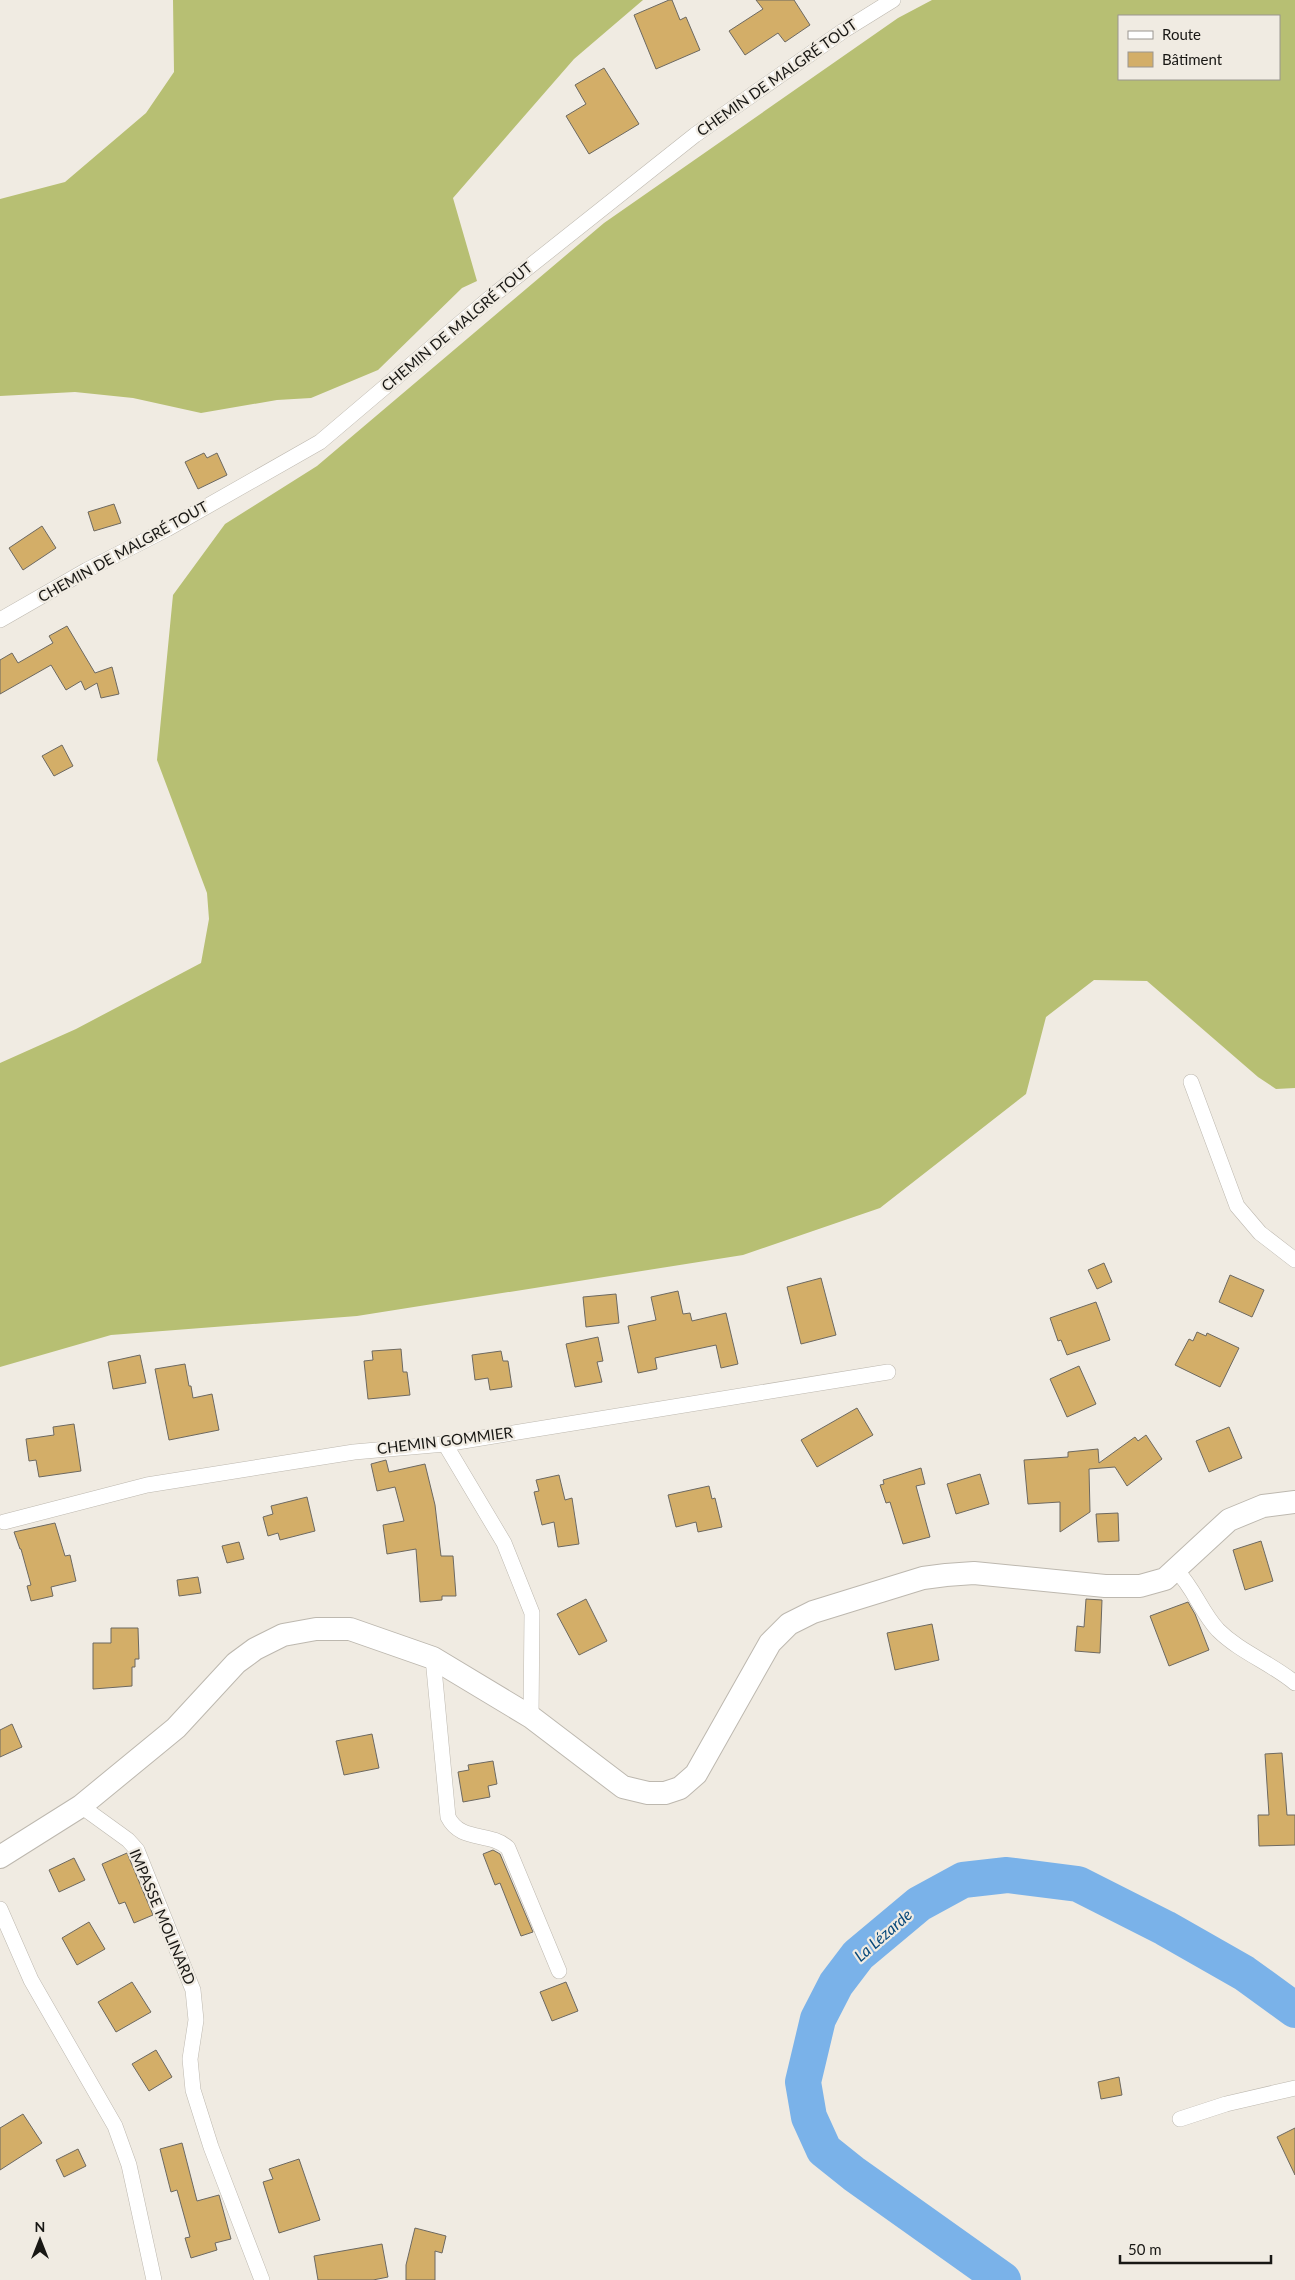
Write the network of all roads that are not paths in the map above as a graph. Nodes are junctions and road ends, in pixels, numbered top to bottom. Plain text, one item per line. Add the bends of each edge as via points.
1 (893, 0) edge
2 (0, 620) edge
3 (1190, 1082) dead end
4 (1295, 1260) edge
5 (888, 1372) dead end
6 (446, 1444) junction
7 (1295, 1502) edge
8 (4, 1522) dead end
9 (1176, 1570) junction
10 (433, 1658) junction
11 (1295, 1682) edge
12 (531, 1717) junction
13 (80, 1806) junction
14 (0, 1857) edge
15 (0, 1909) edge
16 (559, 1971) dead end
17 (1295, 2088) edge
18 (1180, 2119) dead end
19 (154, 2280) edge
20 (262, 2280) edge

1 - 2 street, CHEMIN DE MALGRÉ TOUT via 843,31 695,135 491,297 320,442 167,530 87,570
3 - 4 street via 1237,1206 1260,1233
5 - 6 street, CHEMIN GOMMIER
6 - 8 street, CHEMIN GOMMIER via 354,1452 147,1484
6 - 12 street via 504,1543 532,1613
7 - 9 main road via 1263,1506 1229,1520
9 - 11 street via 1187,1581 1207,1616 1231,1642
9 - 12 main road via 1165,1579 1140,1586 1105,1586 974,1573 946,1575 923,1578 813,1612 789,1624 770,1644 696,1774 680,1788 665,1793 623,1787
10 - 12 main road
10 - 13 main road via 350,1629 316,1629 282,1636 236,1663 176,1728
10 - 16 street via 448,1817 453,1827 460,1831 501,1842 508,1848
13 - 14 main road
13 - 20 street, IMPASSE MOLINARD via 137,1850 194,1990 196,2020 190,2059 193,2090 211,2147
15 - 19 street via 32,1980 115,2126 129,2165
17 - 18 street via 1226,2104

